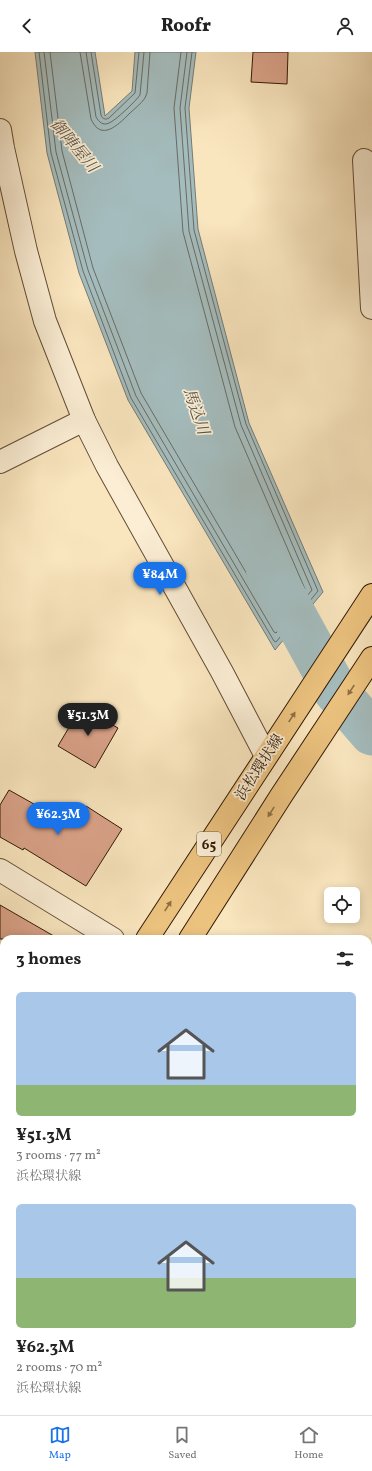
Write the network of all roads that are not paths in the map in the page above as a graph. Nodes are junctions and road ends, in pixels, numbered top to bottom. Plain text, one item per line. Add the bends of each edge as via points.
1 (0, 130) edge
2 (364, 160) dead end
3 (372, 308) edge
4 (84, 420) junction
5 (0, 462) edge
6 (372, 596) edge
7 (372, 658) edge
8 (268, 753) junction
9 (0, 870) edge
10 (106, 935) edge
11 (150, 935) edge
12 (193, 935) edge

1 - 4 street via 26,252 46,321
2 - 3 street
4 - 5 street
4 - 8 street via 107,466
8 -> 6 main road, 浜松環状線 / 65
7 -> 12 main road, 65
11 -> 8 main road, 浜松環状線 / 65
9 - 10 street

